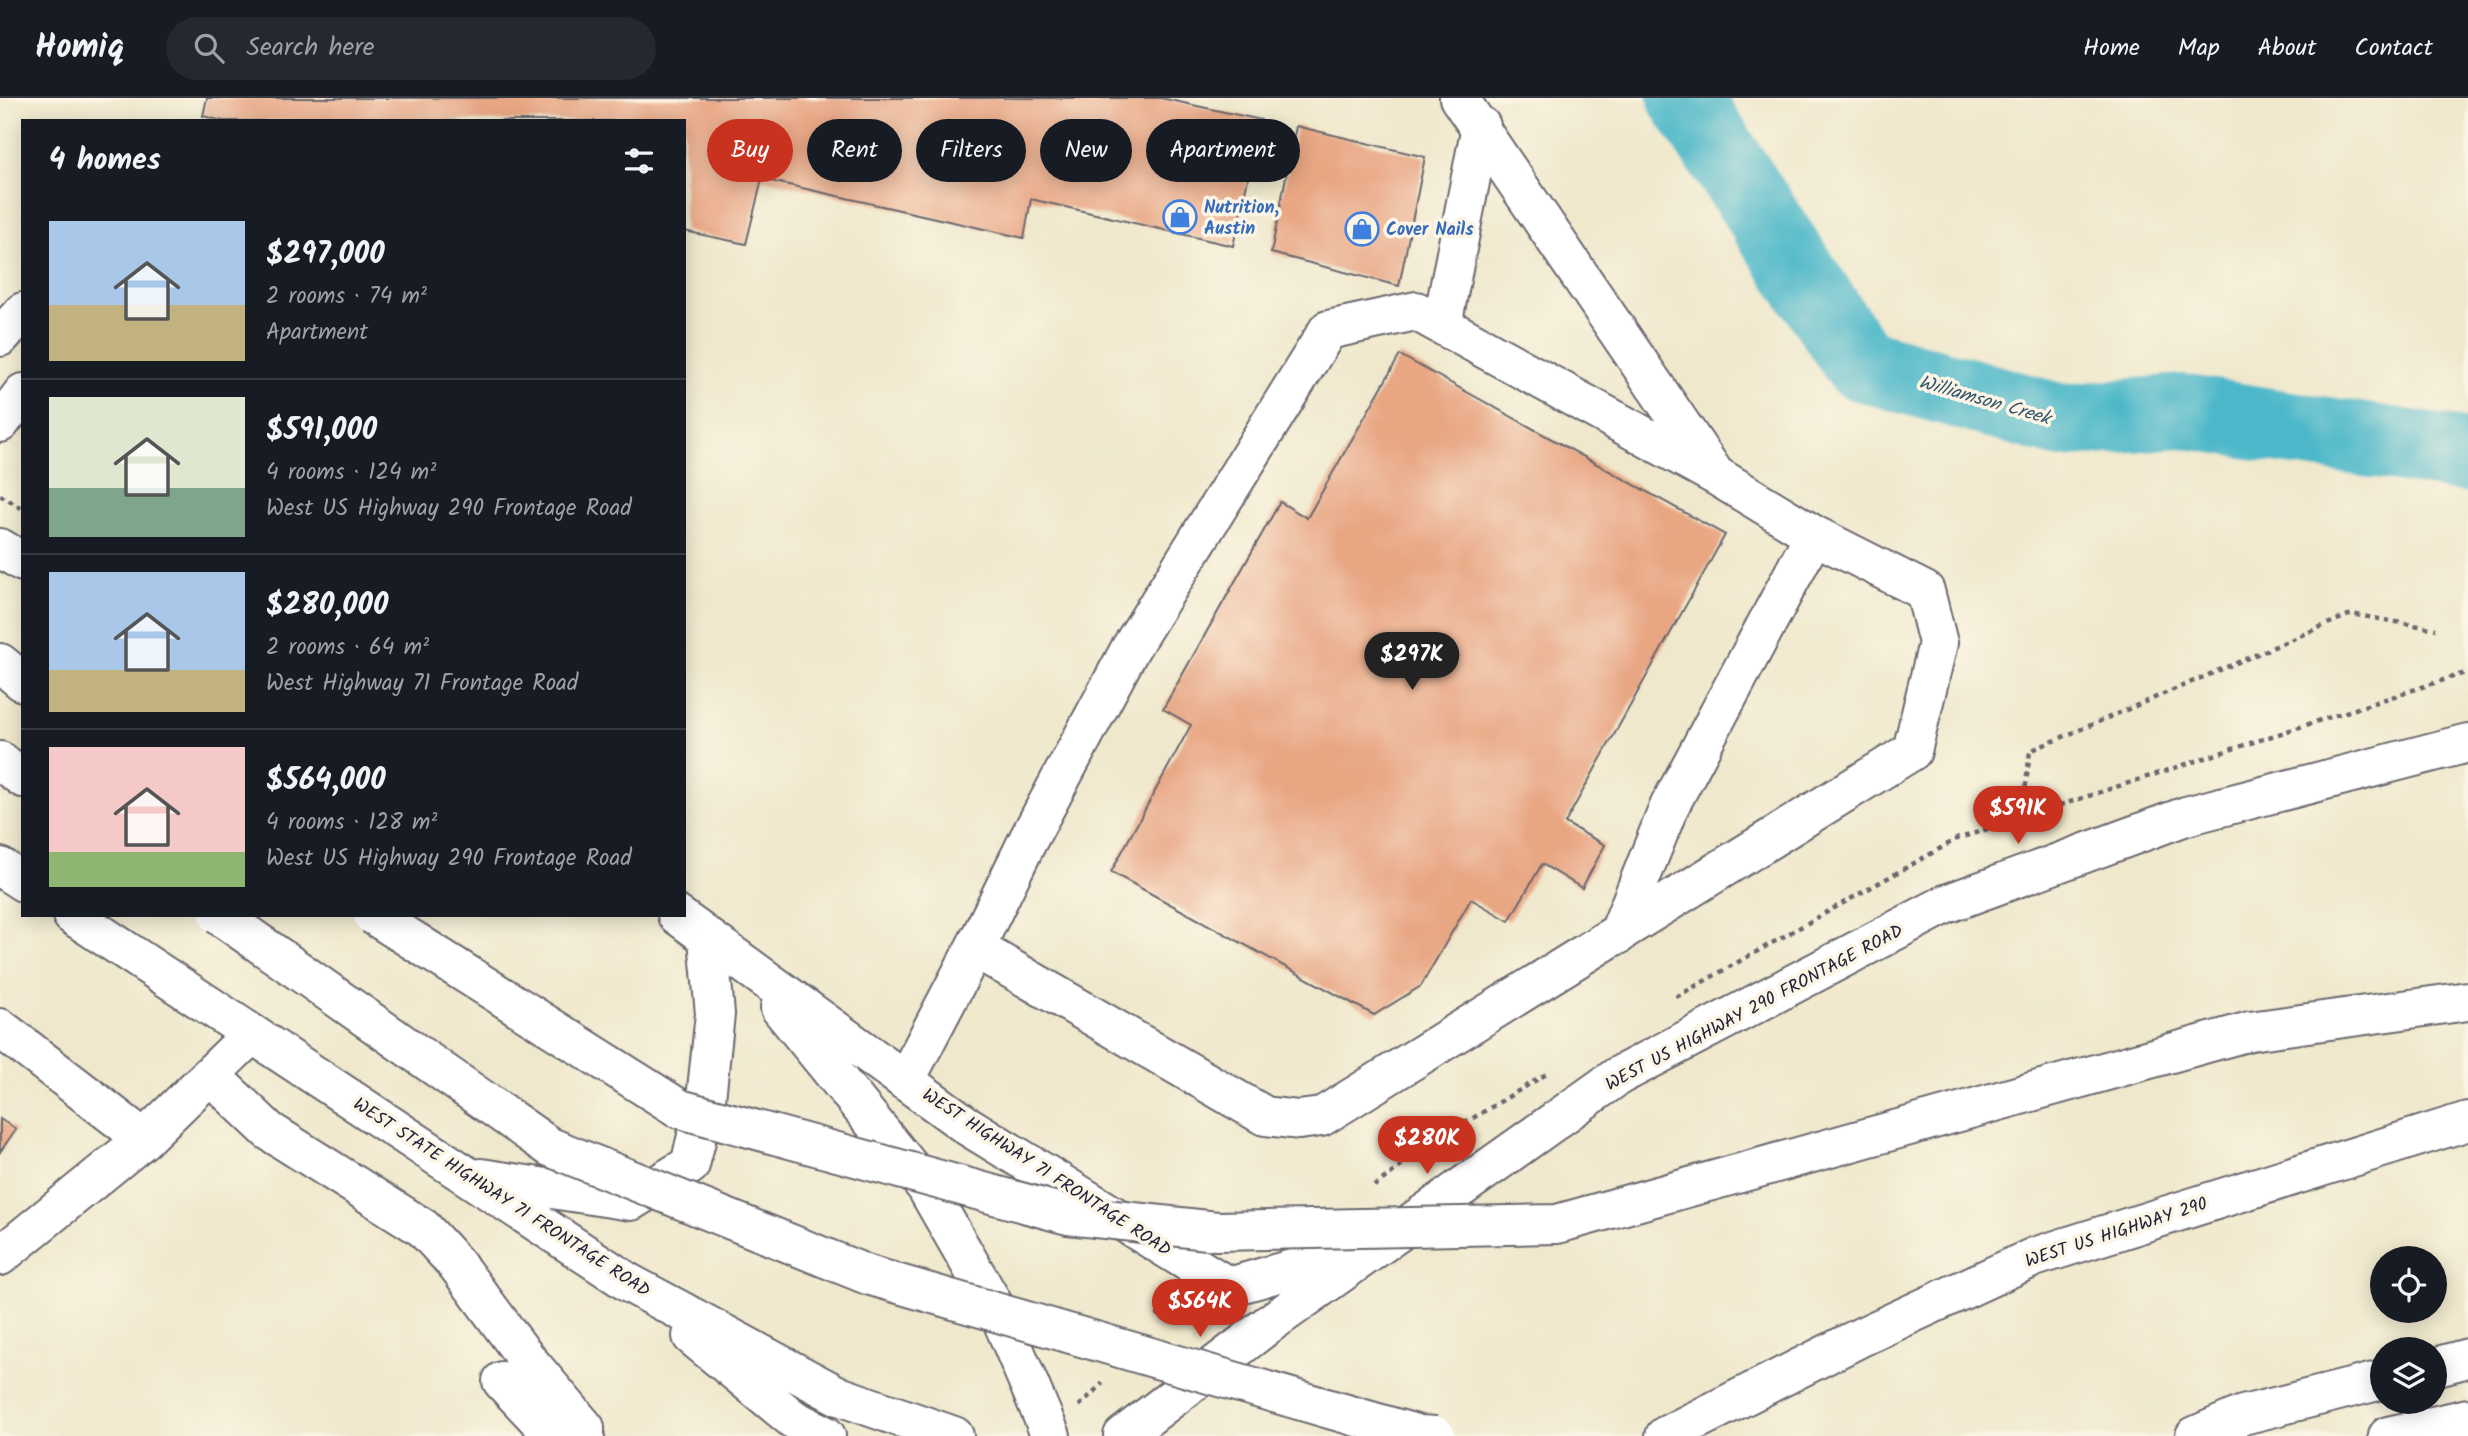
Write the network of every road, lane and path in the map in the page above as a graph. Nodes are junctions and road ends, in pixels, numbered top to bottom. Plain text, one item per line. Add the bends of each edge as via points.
1 (1470, 112) edge
2 (21, 314) edge
3 (1442, 325) junction
4 (0, 337) edge
5 (21, 396) edge
6 (0, 423) edge
7 (1715, 475) junction
8 (0, 495) edge
9 (21, 508) edge
10 (0, 530) edge
11 (1814, 535) junction
12 (21, 544) edge
13 (0, 548) edge
14 (21, 561) edge
15 (2435, 629) dead end
16 (21, 658) edge
17 (0, 662) edge
18 (21, 680) edge
19 (2468, 743) edge
20 (0, 761) edge
21 (21, 777) edge
22 (2022, 817) dead end
23 (75, 917) edge
24 (222, 917) edge
25 (376, 917) edge
26 (680, 917) edge
27 (985, 928) junction
28 (1618, 936) junction
29 (708, 939) junction
30 (748, 969) junction
31 (2468, 1001) edge
32 (0, 1028) edge
33 (252, 1034) junction
34 (210, 1075) junction
35 (1618, 1076) junction
36 (905, 1081) junction
37 (2468, 1121) edge
38 (144, 1139) junction
39 (466, 1175) junction
40 (0, 1256) edge
41 (629, 1283) junction
42 (2468, 1359) edge
43 (2447, 1364) edge
44 (502, 1381) dead end
45 (2370, 1383) edge
46 (2468, 1418) edge
47 (1162, 1419) edge
48 (554, 1436) edge
49 (585, 1436) edge
50 (826, 1436) edge
51 (954, 1436) edge
52 (1051, 1436) edge
53 (1123, 1436) edge
54 (1436, 1436) edge
55 (1665, 1436) edge
56 (2194, 1436) edge
57 (2388, 1436) edge

1 - 3 main road
1 - 7 main road
2 - 4 main road
3 - 7 main road
3 - 27 main road via 1416,311 1328,330 1130,649
5 - 6 main road
7 - 11 main road
8 - 9 path
10 - 12 main road
11 - 28 main road via 1670,807
11 - 28 main road via 1925,591 1938,643 1912,751
13 - 14 main road
15 - 22 path via 2351,614 2064,735 2030,751
16 - 17 main road
17 - 18 main road
19 - 35 main road, WEST US HIGHWAY 290 FRONTAGE ROAD via 2186,816 1946,904
20 - 21 main road
23 - 33 main road, WEST STATE HIGHWAY 71 FRONTAGE ROAD
24 - 54 main road, bridge via 550,1147 867,1275 1419,1435
25 - 31 main road, bridge via 680,1109 1068,1215 1217,1231 1557,1224 2250,1031
26 - 29 main road, WEST HIGHWAY 71 FRONTAGE ROAD
27 - 28 main road via 975,948 1251,1110 1299,1121 1321,1117
27 - 36 main road
29 - 30 main road, WEST HIGHWAY 71 FRONTAGE ROAD
29 - 39 main road via 715,1014 706,1099 690,1165 631,1201
30 - 36 main road, WEST HIGHWAY 71 FRONTAGE ROAD
30 - 52 main road via 926,1187 1001,1318
32 - 38 main road
33 - 34 main road
33 - 39 main road, WEST STATE HIGHWAY 71 FRONTAGE ROAD
34 - 38 main road
34 - 49 main road via 269,1131 423,1228 585,1428
35 - 36 main road, WEST HIGHWAY 71 FRONTAGE ROAD via 1404,1201 1306,1265 1229,1287 966,1125
35 - 47 main road, WEST US HIGHWAY 290 FRONTAGE ROAD via 1269,1324
37 - 55 main road, WEST US HIGHWAY 290 via 2034,1257 1861,1337
38 - 40 main road
39 - 41 main road, WEST STATE HIGHWAY 71 FRONTAGE ROAD
41 - 50 main road via 793,1419
41 - 51 main road, WEST STATE HIGHWAY 71 FRONTAGE ROAD via 839,1396
42 - 43 main road
44 - 48 main road
45 - 56 main road via 2242,1415
46 - 57 main road
47 - 53 main road, WEST US HIGHWAY 290 FRONTAGE ROAD

